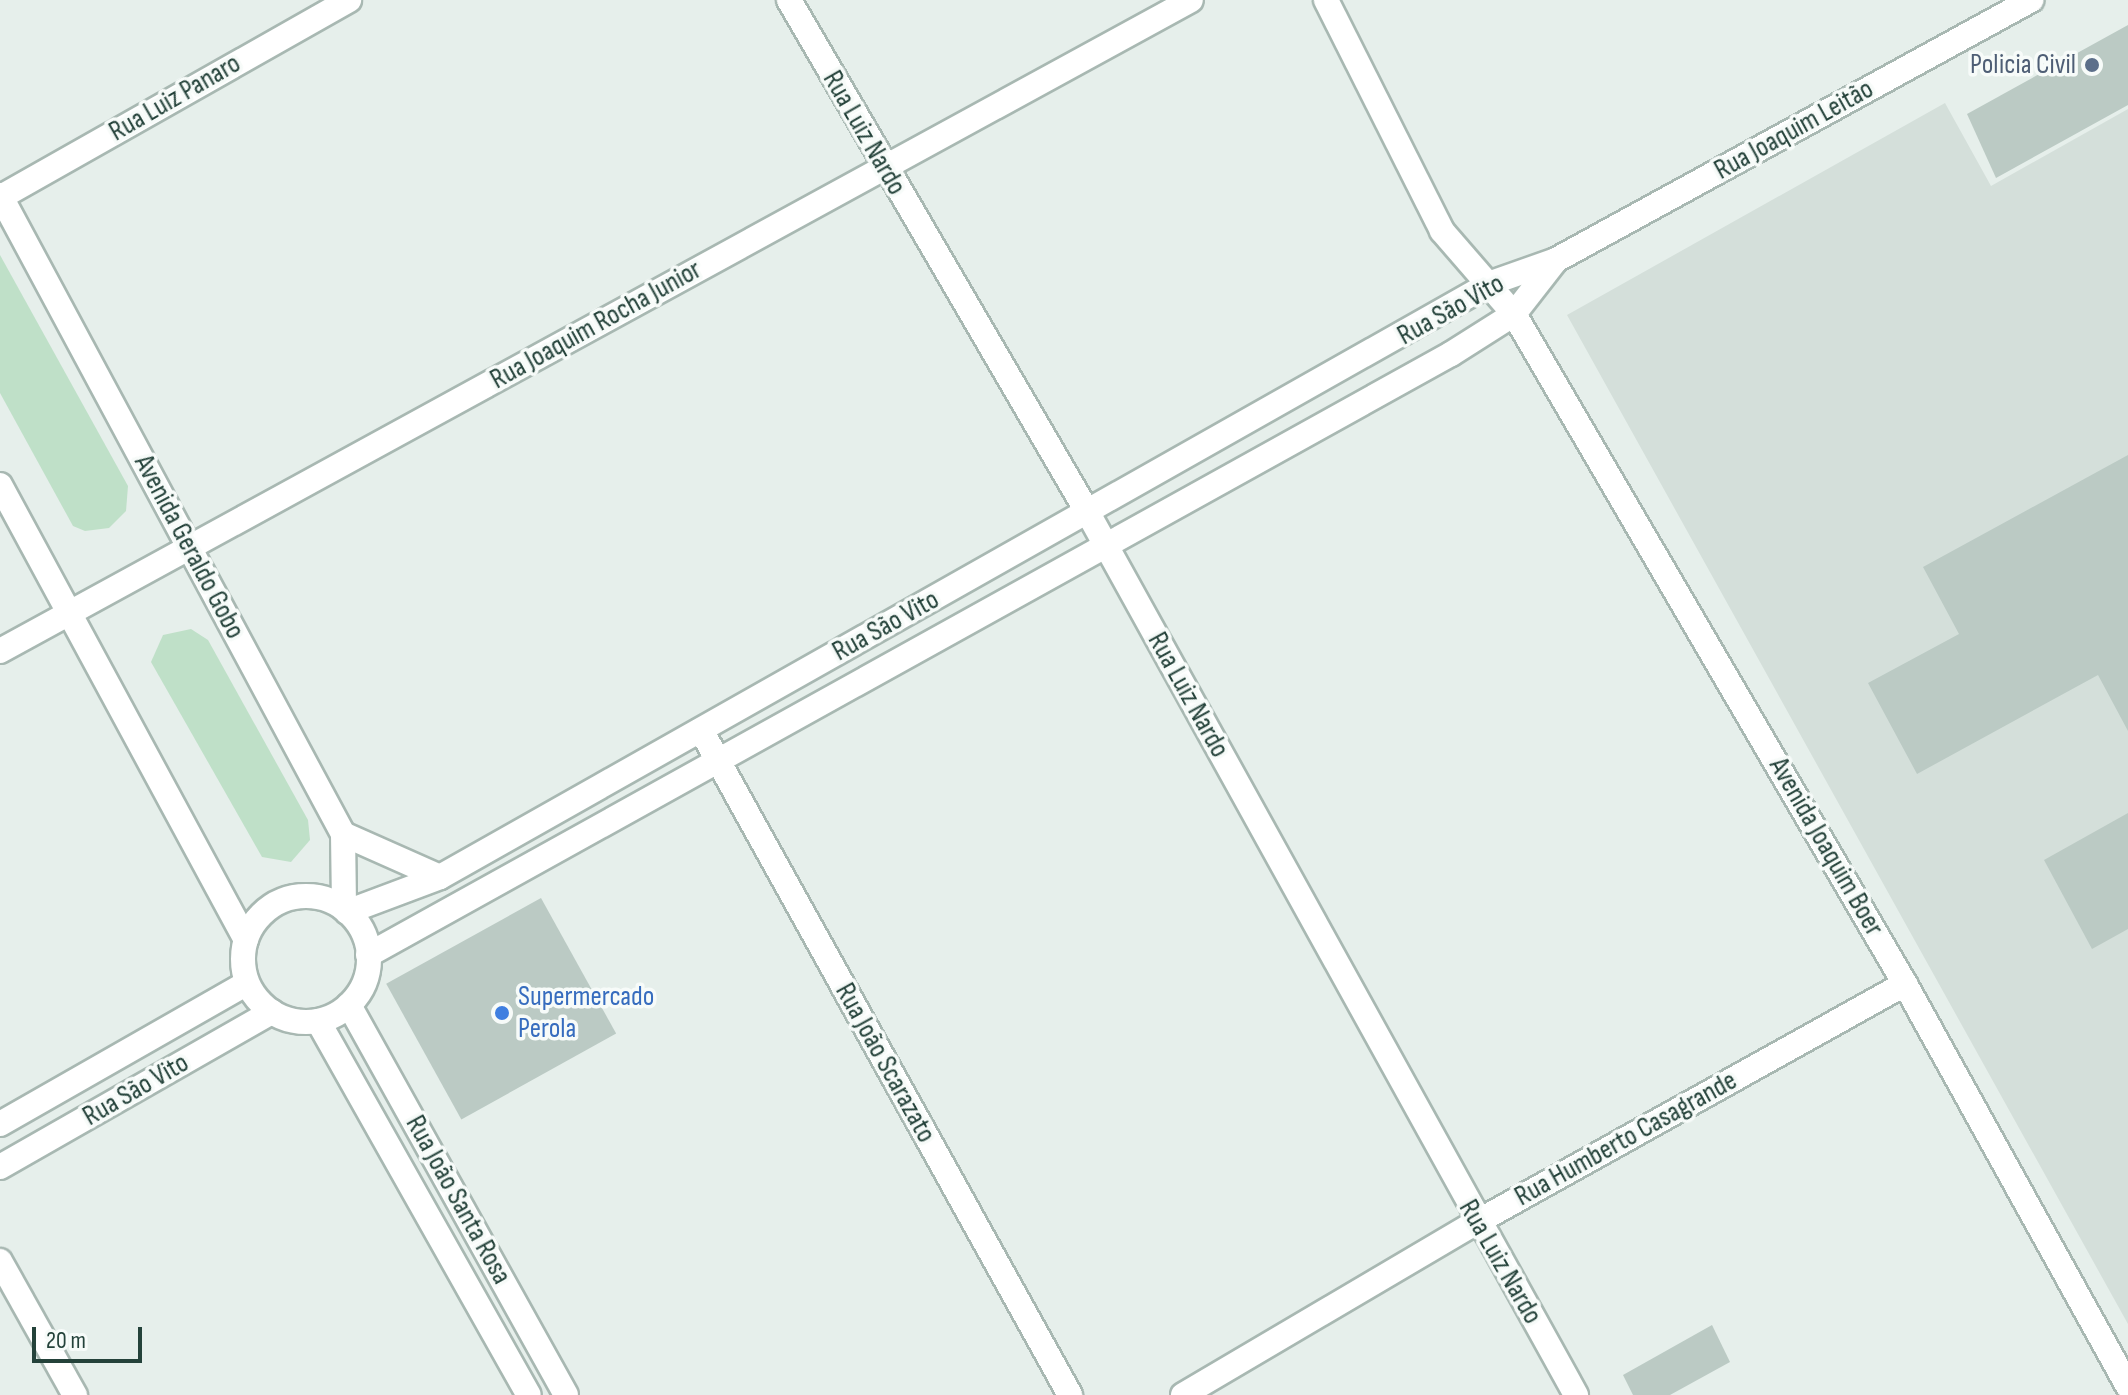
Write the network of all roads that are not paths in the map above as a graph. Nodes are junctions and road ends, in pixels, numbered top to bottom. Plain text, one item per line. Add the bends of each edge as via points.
1 (349, 0) edge
2 (789, 0) edge
3 (1191, 0) edge
4 (1326, 0) edge
5 (2031, 0) edge
6 (884, 168) junction
7 (1, 196) edge
8 (1556, 260) junction
9 (1491, 283) junction
10 (1514, 314) junction
11 (0, 485) edge
12 (1088, 513) junction
13 (1106, 546) junction
14 (189, 547) junction
15 (70, 614) junction
16 (0, 651) edge
17 (701, 730) junction
18 (717, 761) junction
19 (343, 834) junction
20 (440, 877) junction
21 (346, 911) junction
22 (246, 940) junction
23 (368, 955) junction
24 (247, 983) junction
25 (1905, 984) junction
26 (349, 1005) junction
27 (272, 1012) junction
28 (318, 1021) junction
29 (0, 1124) edge
30 (0, 1167) edge
31 (1477, 1222) junction
32 (0, 1261) edge
33 (2128, 1386) edge
34 (75, 1395) edge
35 (529, 1395) edge
36 (566, 1395) edge
37 (1070, 1395) edge
38 (1183, 1395) edge
39 (1576, 1395) edge

1 - 7 street, Rua Luiz Panaro
2 - 6 street, Rua Luiz Nardo
3 - 6 street, Rua Joaquim Rocha Junior
4 - 9 street, Avenida Joaquim Boer via 1442,231
5 - 8 street, Rua Joaquim Leitão
6 - 12 street, Rua Luiz Nardo
6 - 14 street, Rua Joaquim Rocha Junior
7 - 14 street, Avenida Geraldo Gobo
8 - 9 street, Rua São Vito
8 - 10 street, Rua São Vito
9 - 10 street, Avenida Joaquim Boer
9 - 12 street, Rua São Vito
10 - 13 street, Rua São Vito
10 - 25 street, Avenida Joaquim Boer
11 - 15 street
12 - 13 street, Rua Luiz Nardo
12 - 17 street, Rua São Vito
13 - 18 street, Rua São Vito
13 - 31 street, Rua Luiz Nardo
14 - 15 street, Rua Joaquim Rocha Junior
14 - 19 street, Avenida Geraldo Gobo
15 - 16 street, Rua Joaquim Rocha Junior
15 - 22 street
17 - 18 street, Rua João Scarazato
17 - 20 street, Rua São Vito
18 - 23 street, Rua São Vito
18 - 37 street, Rua João Scarazato
19 - 20 street
19 - 21 street, Avenida Geraldo Gobo
20 - 21 street, Rua São Vito
21 - 22 street via 317,898 287,899 262,915
21 - 23 street via 365,939
22 - 24 street
23 - 26 street via 365,982
24 - 27 street
24 - 29 street, Rua São Vito
25 - 31 street, Rua Humberto Casagrande
25 - 33 street, Avenida Joaquim Boer
26 - 28 street
26 - 36 street, Rua João Santa Rosa
27 - 28 street via 294,1021
27 - 30 street, Rua São Vito
28 - 35 street, Rua João Santa Rosa
31 - 38 street, Rua Humberto Casagrande
31 - 39 street, Rua Luiz Nardo
32 - 34 street

